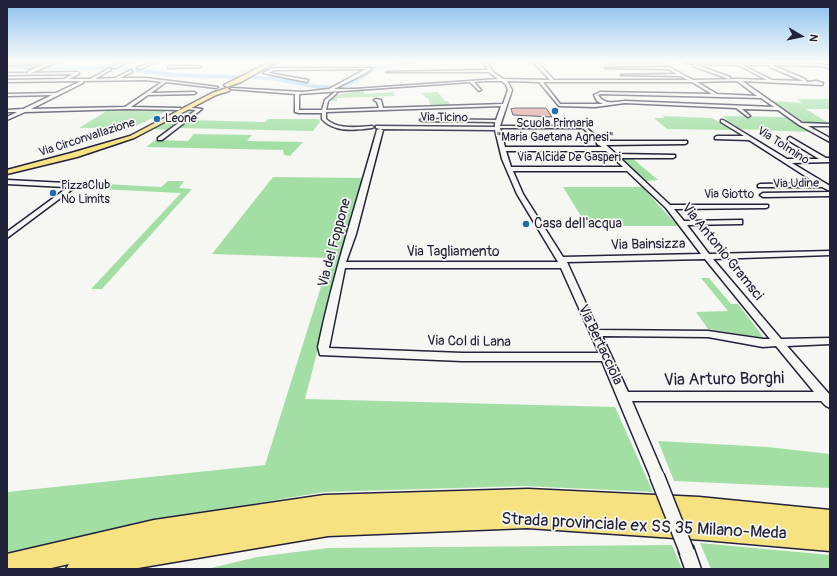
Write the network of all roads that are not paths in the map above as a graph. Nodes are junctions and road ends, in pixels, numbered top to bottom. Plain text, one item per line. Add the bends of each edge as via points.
1 (68, 89) edge
2 (154, 89) edge
3 (222, 89) joint
4 (244, 89) joint
5 (336, 89) edge
6 (372, 89) edge
7 (510, 89) edge
8 (547, 89) edge
9 (671, 89) edge
10 (705, 89) edge
11 (751, 89) edge
12 (332, 91) junction
13 (194, 93) dead end
14 (297, 93) junction
15 (57, 94) junction
16 (146, 94) junction
17 (679, 94) junction
18 (7, 95) edge
19 (717, 95) junction
20 (762, 97) junction
21 (378, 100) dead end
22 (608, 104) junction
23 (698, 106) junction
24 (737, 107) junction
25 (126, 108) junction
26 (187, 108) junction
27 (381, 108) junction
28 (503, 108) junction
29 (179, 109) dead end
30 (779, 109) junction
31 (706, 110) dead end
32 (7, 111) edge
33 (24, 111) junction
34 (324, 111) junction
35 (427, 112) junction
36 (748, 116) dead end
37 (7, 119) edge
38 (422, 120) junction
39 (723, 121) dead end
40 (802, 124) junction
41 (830, 125) edge
42 (497, 126) junction
43 (408, 127) junction
44 (370, 129) junction
45 (380, 130) junction
46 (716, 138) dead end
47 (750, 138) junction
48 (160, 139) dead end
49 (790, 139) dead end
50 (830, 140) edge
51 (685, 142) dead end
52 (599, 143) junction
53 (502, 149) junction
54 (607, 149) junction
55 (615, 156) junction
56 (673, 156) dead end
57 (785, 160) junction
58 (828, 160) edge
59 (509, 169) junction
60 (629, 169) junction
61 (7, 172) edge
62 (7, 182) edge
63 (827, 185) edge
64 (760, 186) dead end
65 (830, 189) edge
66 (830, 194) edge
67 (762, 195) dead end
68 (766, 206) dead end
69 (668, 207) junction
70 (682, 222) junction
71 (740, 222) dead end
72 (7, 236) edge
73 (830, 253) edge
74 (708, 257) junction
75 (563, 263) junction
76 (342, 265) junction
77 (595, 333) junction
78 (830, 341) edge
79 (779, 344) junction
80 (332, 353) joint
81 (606, 358) junction
82 (624, 397) junction
83 (827, 399) edge
84 (830, 521) edge
85 (830, 539) edge
86 (7, 566) edge
87 (79, 569) edge
88 (693, 569) edge

1 - 15 street
2 - 16 street
3 - 4 street
3 - 26 main road, Via Circonvallazione
4 - 14 street
5 - 12 street
6 - 12 street
7 - 28 street
8 - 22 street via 559,105
9 - 17 street
10 - 19 street
11 - 20 street
12 - 14 street
12 - 34 street
13 - 16 street
14 - 34 street via 298,110
15 - 18 street
15 - 33 street
16 - 25 street
17 - 19 street
17 - 22 street via 596,95 599,100
17 - 23 street
19 - 20 street
19 - 24 street
20 - 30 street
21 - 27 street
22 - 23 street
23 - 24 street
23 - 31 street
24 - 30 street
24 - 36 street
25 - 29 street
25 - 33 street
26 - 48 street via 200,109
26 - 61 main road, Via Circonvallazione via 149,129 121,140
27 - 34 street
27 - 35 street via 416,105
28 - 35 street
28 - 42 street
30 - 40 street
32 - 33 street
33 - 37 street
34 - 44 street via 326,122 340,127
35 - 38 street
38 - 42 street
38 - 43 street
39 - 47 street, Via Tolmino
40 - 41 street
40 - 50 street
42 - 43 street, Via Ticino
42 - 52 street, Via Antonio Gramsci via 584,127
42 - 53 street, Via Bertacciola
43 - 45 street, Via Ticino
44 - 45 street
44 - 45 street, Via Ticino
45 - 76 street, Via del Foppone
46 - 47 street
47 - 57 street, Via Tolmino
49 - 58 street
51 - 52 street
52 - 54 street, Via Antonio Gramsci
53 - 54 street
53 - 59 street, Via Bertacciola
54 - 55 street, Via Antonio Gramsci
55 - 56 street
55 - 60 street, Via Antonio Gramsci
57 - 58 street
57 - 63 street, Via Tolmino
59 - 60 street, Via Alcide De Gasperi
59 - 75 street, Via Bertacciola via 520,194
60 - 69 street, Via Antonio Gramsci
62 - 72 street via 70,186 69,190
63 - 64 street
63 - 65 street, Via Tolmino
66 - 67 street, Via Udine
68 - 69 street, Via Giotto
69 - 70 street, Via Antonio Gramsci
70 - 71 street
70 - 74 street, Via Antonio Gramsci
73 - 74 street, Via Bainsizza
74 - 75 street, Via Bainsizza
74 - 79 street, Via Antonio Gramsci
75 - 76 street, Via Tagliamento
75 - 77 street, Via Bertacciola
76 - 80 street, Via del Foppone via 323,348 324,352
77 - 79 street via 708,334
77 - 81 street, Via Bertacciola
78 - 79 street
79 - 83 street, Via Antonio Gramsci
80 - 81 street, Via Col di Lana
81 - 82 street, Via Bertacciola
82 - 83 street, Via Arturo Borghi
82 - 88 street, Via Bertacciola, bridge
84 - 86 highway, Strada provinciale ex SS 35 Milano-Meda via 699,508 528,499 324,506 154,532
85 - 87 highway, Strada provinciale ex SS 35 Milano-Meda via 696,527 527,517 495,518 328,525 144,554

